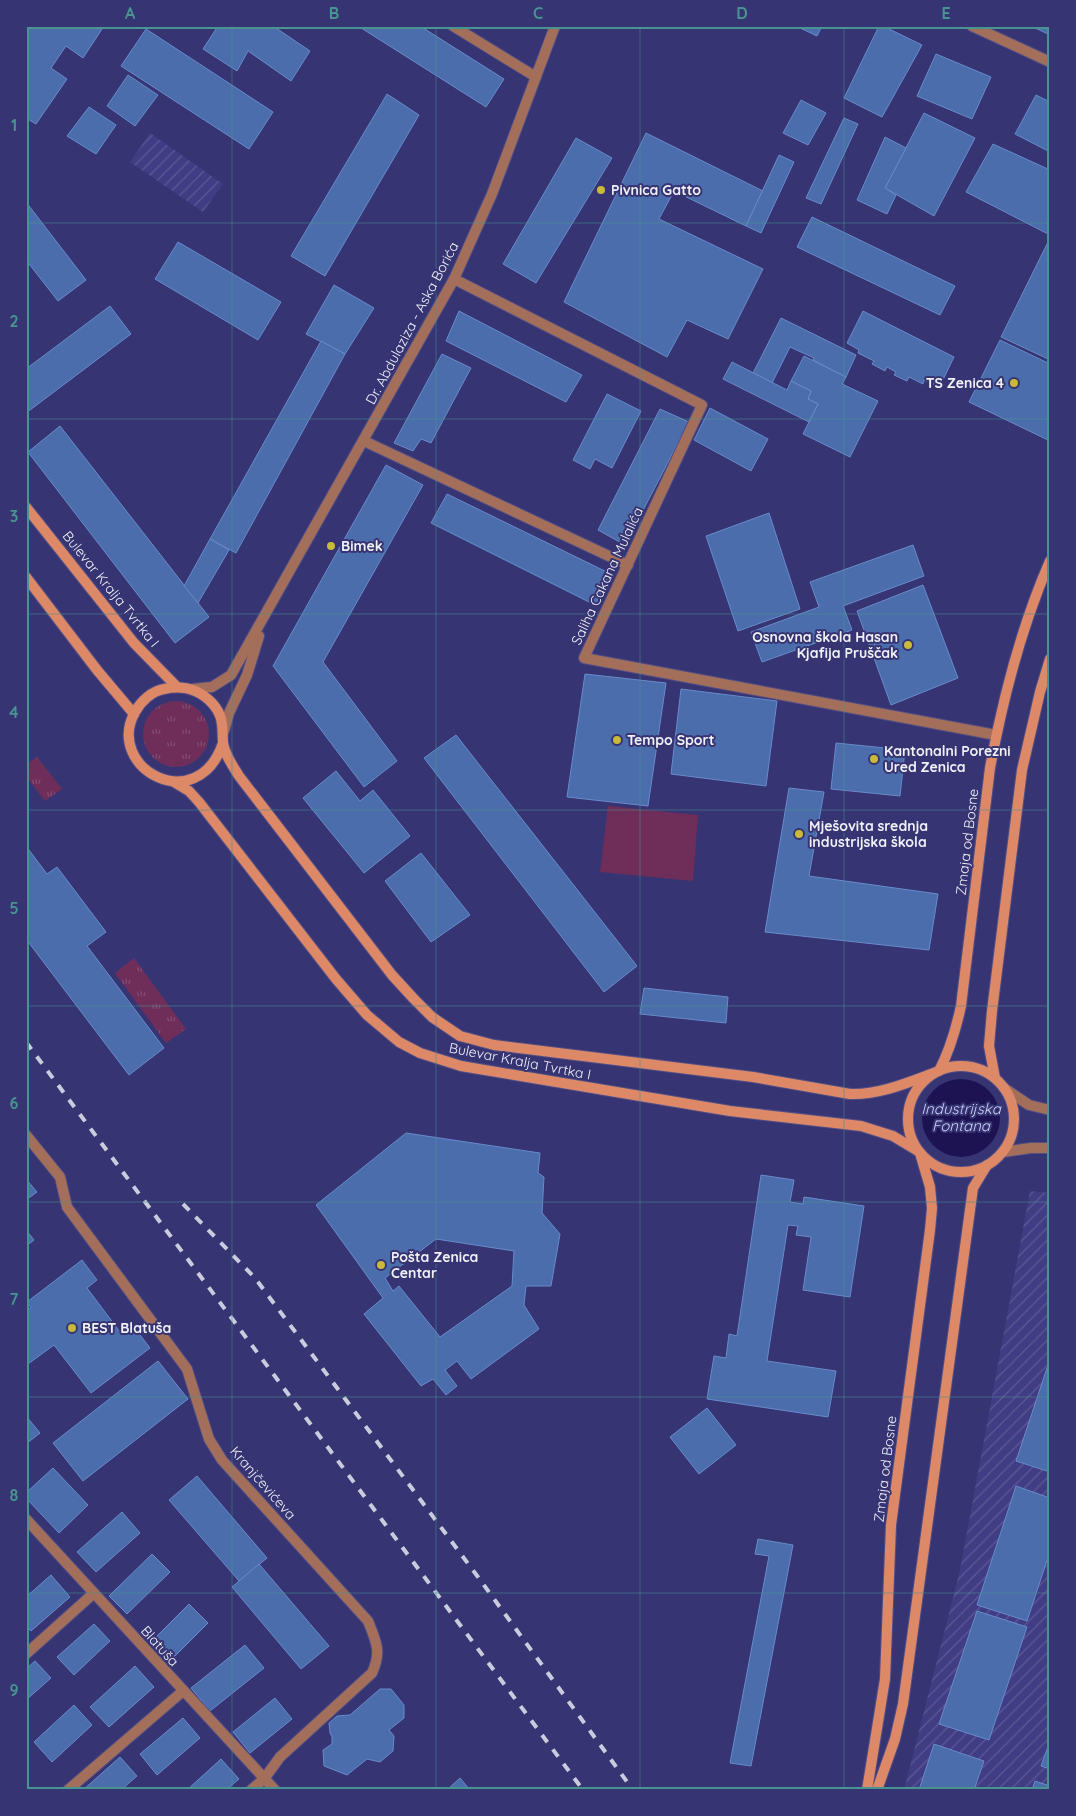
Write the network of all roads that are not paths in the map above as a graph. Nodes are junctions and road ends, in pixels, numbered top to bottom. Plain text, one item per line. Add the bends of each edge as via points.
1 (453, 26) edge
2 (555, 26) edge
3 (972, 26) edge
4 (1050, 62) edge
5 (536, 77) junction
6 (454, 279) junction
7 (364, 441) junction
8 (26, 507) edge
9 (1050, 562) edge
10 (628, 565) junction
11 (26, 577) edge
12 (264, 619) junction
13 (1050, 659) edge
14 (177, 687) junction
15 (192, 689) junction
16 (134, 714) junction
17 (224, 731) junction
18 (996, 735) junction
19 (223, 743) junction
20 (174, 782) junction
21 (936, 1072) junction
22 (995, 1078) junction
23 (1004, 1088) junction
24 (1050, 1110) edge
25 (26, 1135) edge
26 (1050, 1148) edge
27 (919, 1152) junction
28 (1003, 1152) junction
29 (987, 1166) junction
30 (26, 1519) edge
31 (94, 1593) junction
32 (26, 1654) edge
33 (183, 1691) junction
34 (264, 1779) junction
35 (68, 1790) edge
36 (250, 1790) edge
37 (275, 1790) edge
38 (867, 1790) edge
39 (876, 1790) edge

1 - 5 street
2 - 5 street, Dr. Abdulaziza - Aska Borića
3 - 4 street
5 - 6 street, Dr. Abdulaziza - Aska Borića via 492,194
6 - 7 street, Dr. Abdulaziza - Aska Borića
6 - 10 street, Saliha Cakana Mulalića via 702,405
7 - 10 street
7 - 12 street, Dr. Abdulaziza - Aska Borića
8 - 14 main road, Bulevar Kralja Tvrtka I via 134,643
9 - 18 main road, Zmaja od Bosne via 1030,616
10 - 18 street, Saliha Cakana Mulalića via 584,658
11 - 16 main road
12 - 15 street, Dr. Abdulaziza - Aska Borića via 231,675 212,687
12 - 17 street, Dr. Abdulaziza - Aska Borića via 247,675
13 - 22 main road via 1022,770 992,1011 989,1046
14 - 15 main road, Bulevar Kralja Tvrtka I
14 - 16 main road, Bulevar Kralja Tvrtka I via 153,693
15 - 17 main road, Bulevar Kralja Tvrtka I via 213,704 221,717
16 - 20 main road, Bulevar Kralja Tvrtka I via 130,727 133,753 140,764 155,776
17 - 19 main road, Bulevar Kralja Tvrtka I
18 - 21 main road, Zmaja od Bosne via 961,1006 949,1051
19 - 20 main road, Bulevar Kralja Tvrtka I via 211,767 188,780
19 - 21 main road, Bulevar Kralja Tvrtka I via 239,776 392,975 432,1017 460,1036 494,1045 746,1076 850,1094 900,1085
20 - 27 main road, Bulevar Kralja Tvrtka I via 199,802 366,1014 399,1042 420,1054 461,1066 730,1111 861,1126 893,1136
21 - 22 main road via 953,1066 968,1066
21 - 27 main road, Zmaja od Bosne via 920,1085 911,1100 910,1135
22 - 23 main road
23 - 24 street via 1029,1105
23 - 28 main road via 1012,1103 1014,1120 1011,1137
25 - 34 street, Kranjčevićeva via 60,1177 67,1206 188,1369 209,1439 222,1460 368,1621 377,1644 377,1662 372,1673 280,1757
26 - 28 street
27 - 29 main road via 931,1164 944,1170 974,1171
27 - 38 main road, Zmaja od Bosne via 930,1187 932,1208 891,1524 885,1679
28 - 29 main road
29 - 39 main road via 973,1188 903,1704 895,1739
30 - 31 street, Blatuša
31 - 32 street
31 - 33 street, Blatuša
33 - 34 street, Blatuša
33 - 35 street
34 - 36 street, Kranjčevićeva
34 - 37 street, Blatuša

